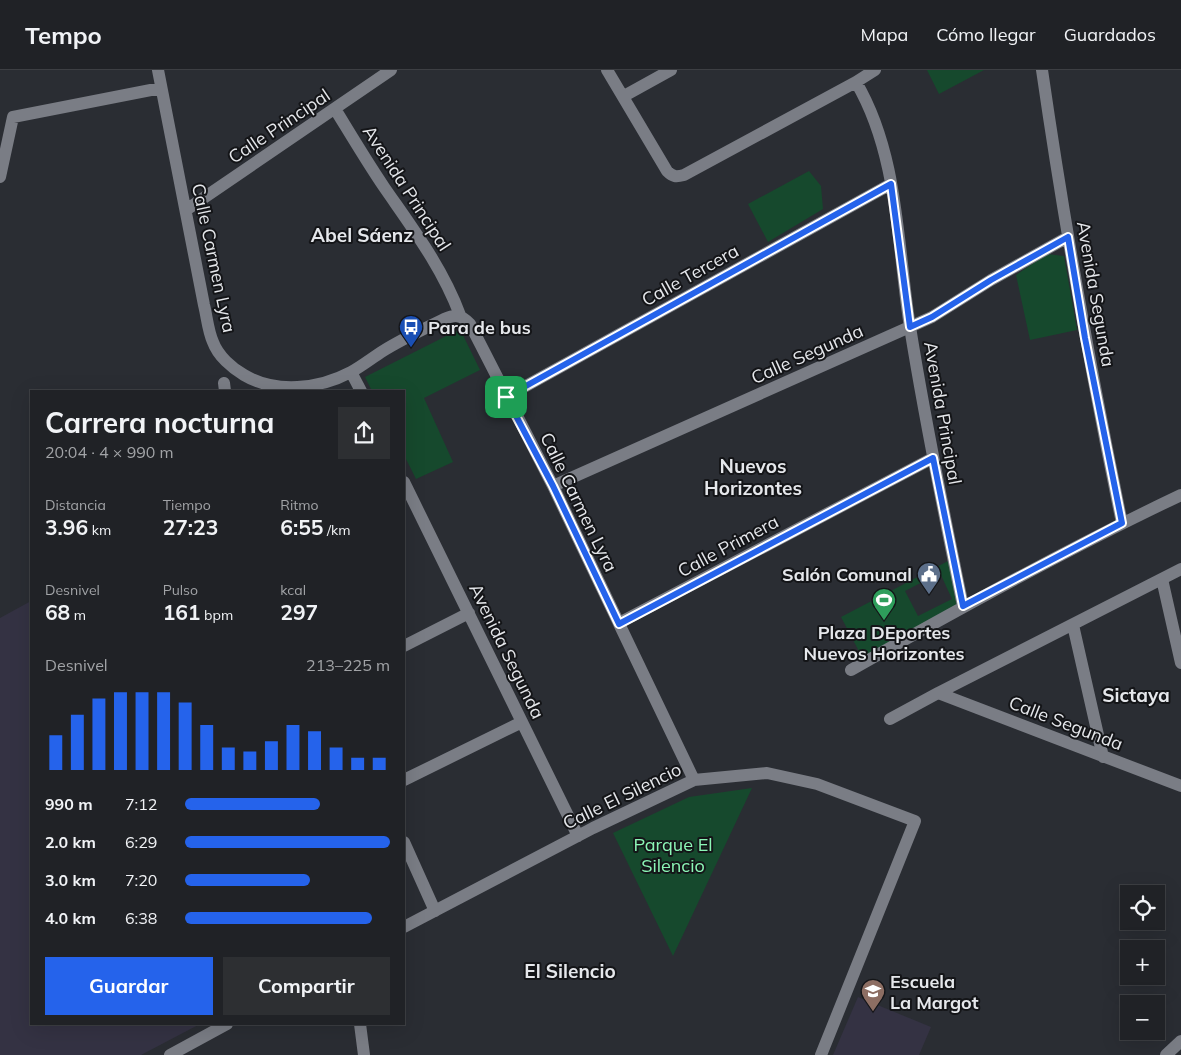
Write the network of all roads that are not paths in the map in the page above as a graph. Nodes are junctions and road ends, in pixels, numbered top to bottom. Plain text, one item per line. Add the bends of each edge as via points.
1 (158, 70) edge
2 (391, 70) edge
3 (607, 70) edge
4 (671, 70) edge
5 (874, 70) edge
6 (1042, 70) edge
7 (856, 82) junction
8 (161, 88) junction
9 (624, 96) junction
10 (335, 109) junction
11 (0, 178) edge
12 (891, 184) junction
13 (186, 210) junction
14 (1068, 237) junction
15 (460, 315) junction
16 (910, 327) junction
17 (351, 372) junction
18 (360, 390) edge
19 (506, 397) junction
20 (933, 458) junction
21 (553, 486) junction
22 (405, 487) edge
23 (1181, 495) edge
24 (409, 507) edge
25 (1122, 523) junction
26 (1181, 569) edge
27 (1162, 579) junction
28 (963, 606) junction
29 (469, 613) junction
30 (619, 624) junction
31 (1073, 625) junction
32 (405, 645) edge
33 (1181, 663) edge
34 (852, 670) dead end
35 (938, 693) junction
36 (890, 719) dead end
37 (522, 722) junction
38 (1103, 757) junction
39 (405, 780) edge
40 (694, 780) junction
41 (1181, 786) edge
42 (578, 836) junction
43 (405, 844) edge
44 (435, 911) junction
45 (405, 927) edge
46 (225, 1025) edge
47 (360, 1025) edge
48 (1181, 1041) edge
49 (170, 1055) edge
50 (364, 1055) edge
51 (821, 1055) edge
52 (1166, 1055) edge

1 - 8 street, Calle Carmen Lyra
2 - 10 street, Calle Principal
3 - 9 street
4 - 9 street
5 - 7 street
6 - 14 street, Avenida Segunda
7 - 9 street via 678,177 667,172
7 - 12 street, Avenida Principal via 877,126
8 - 11 street via 13,117
8 - 13 street, Calle Carmen Lyra
10 - 13 street, Calle Principal
10 - 15 street, Avenida Principal via 431,255
12 - 16 street, Avenida Principal
12 - 19 street, Calle Tercera
13 - 17 street, Calle Carmen Lyra via 213,344 223,359 252,380 278,386 302,388
14 - 16 street, Calle Segunda
14 - 25 street, Avenida Segunda
15 - 17 street, Calle Carmen Lyra via 452,315 384,350
15 - 19 street, Calle Carmen Lyra via 470,324
16 - 20 street, Avenida Principal
16 - 21 street, Calle Segunda
17 - 18 street
19 - 21 street, Calle Carmen Lyra
20 - 28 street, Avenida Principal
20 - 30 street, Calle Primera
21 - 30 street, Calle Carmen Lyra
22 - 24 street, Avenida Segunda
23 - 25 street
24 - 29 street, Avenida Segunda
25 - 28 street
26 - 27 street
27 - 31 street
27 - 33 street
28 - 34 street
29 - 32 street
29 - 37 street, Avenida Segunda
30 - 40 street, Calle Carmen Lyra
31 - 35 street
31 - 38 street
35 - 36 street
35 - 38 street, Calle Segunda
37 - 39 street
37 - 42 street, Avenida Segunda
38 - 41 street, Calle Segunda
40 - 42 street, Calle El Silencio
40 - 51 street, Calle El Silencio via 766,774 817,784 915,821
42 - 44 street, Calle El Silencio
43 - 44 street
44 - 45 street, Calle El Silencio
46 - 49 street
47 - 50 street
48 - 52 street

